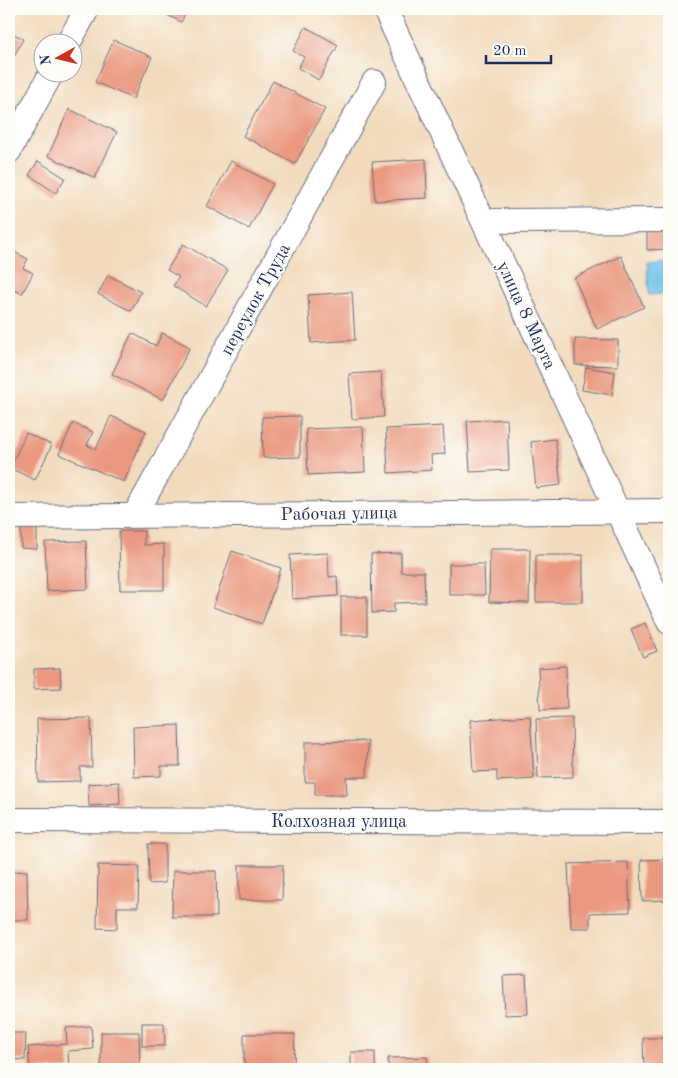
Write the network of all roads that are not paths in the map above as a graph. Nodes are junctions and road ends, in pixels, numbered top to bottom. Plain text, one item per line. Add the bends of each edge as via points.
1 (87, 9) edge
2 (385, 9) edge
3 (74, 32) edge
4 (47, 82) edge
5 (374, 82) dead end
6 (9, 151) edge
7 (669, 220) edge
8 (484, 221) junction
9 (618, 510) junction
10 (669, 511) edge
11 (135, 515) junction
12 (9, 517) edge
13 (669, 622) edge
14 (9, 820) edge
15 (669, 822) edge

1 - 3 street
2 - 8 street, улица 8 Марта
4 - 6 street
5 - 11 street, переулок Труда
7 - 8 street
8 - 9 street, улица 8 Марта
9 - 10 street, Рабочая улица
9 - 11 street, Рабочая улица
9 - 13 street, улица 8 Марта
11 - 12 street, Рабочая улица
14 - 15 street, Колхозная улица

